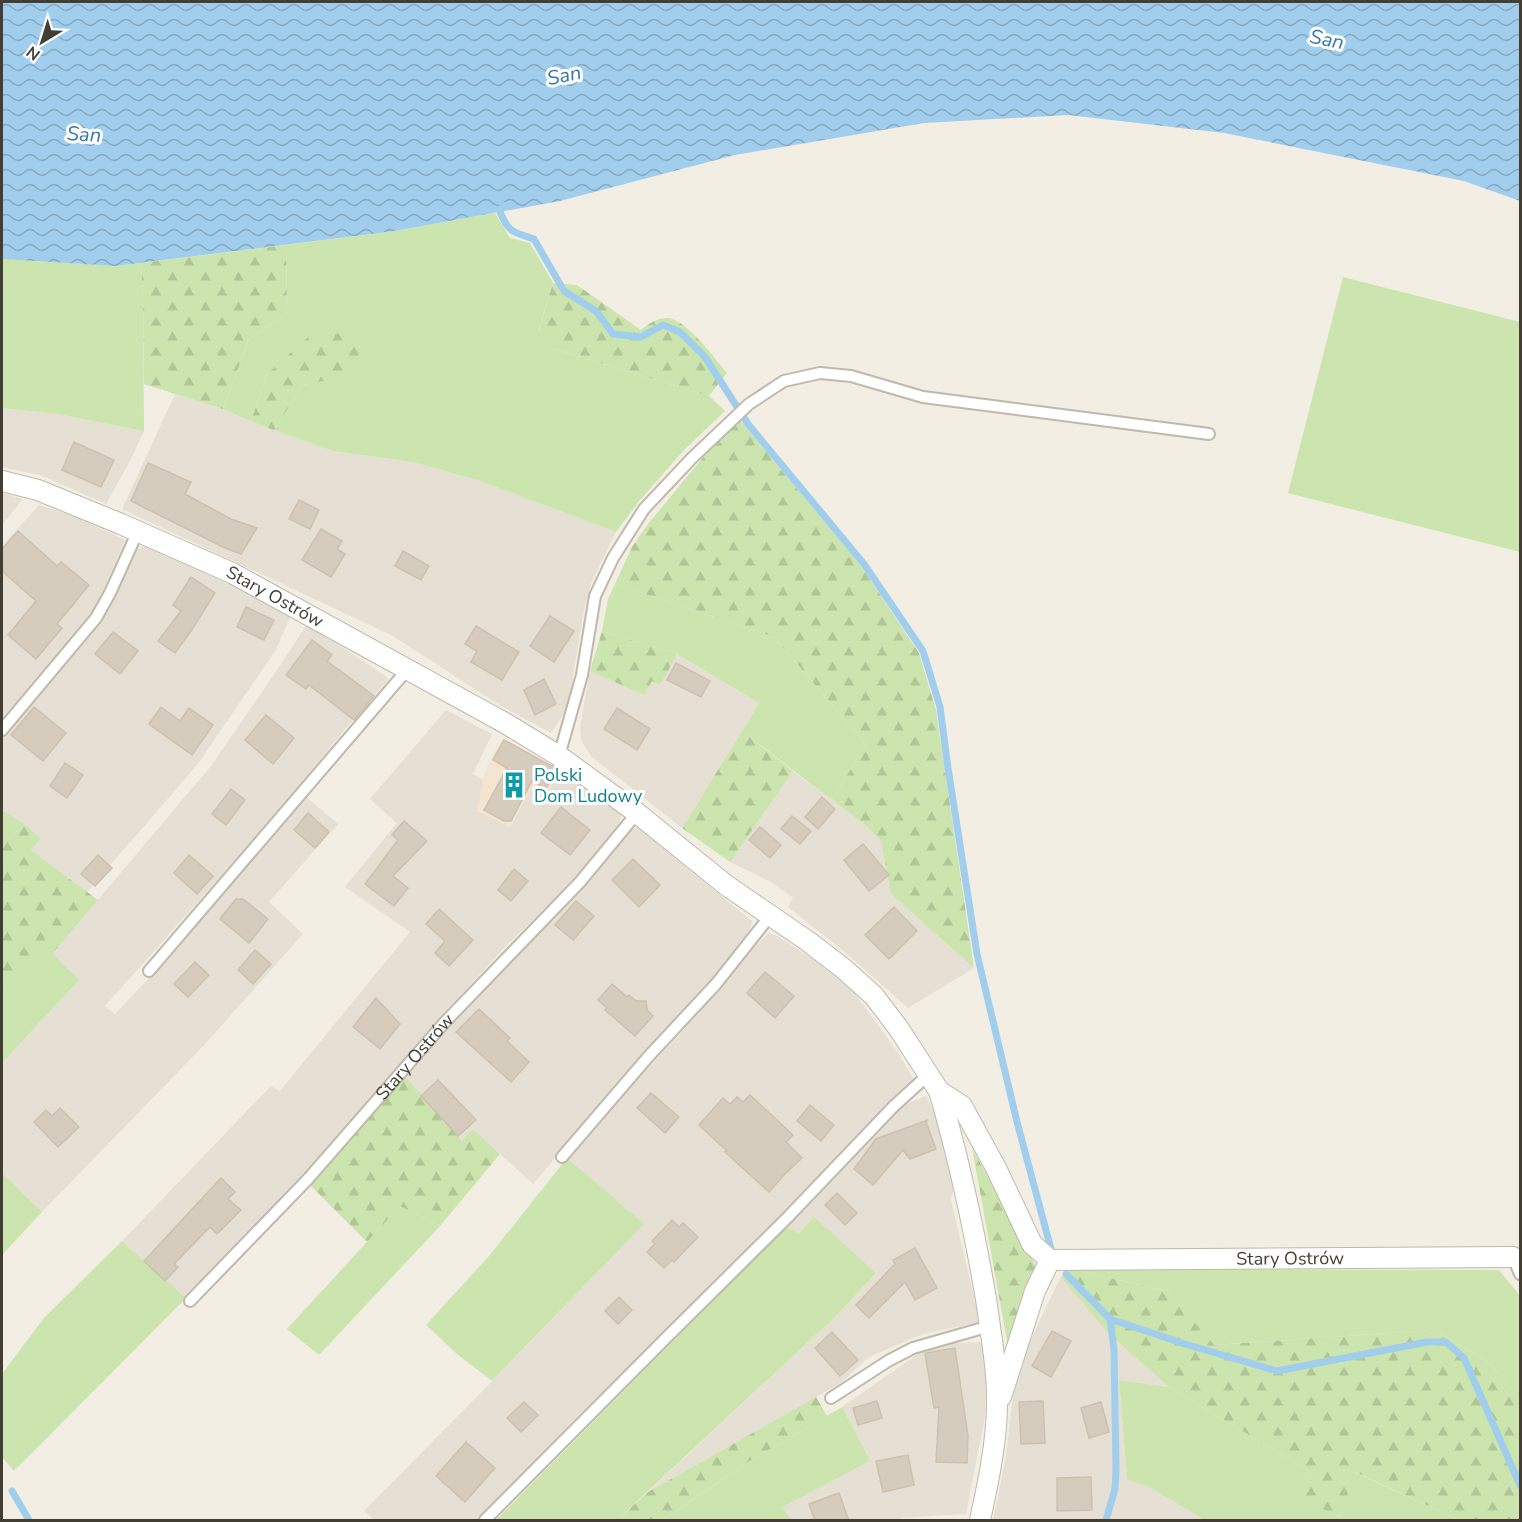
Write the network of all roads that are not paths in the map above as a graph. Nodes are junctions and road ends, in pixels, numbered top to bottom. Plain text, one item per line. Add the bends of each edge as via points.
1 (1209, 434) dead end
2 (2, 481) edge
3 (138, 531) junction
4 (406, 670) junction
5 (2, 730) edge
6 (559, 756) junction
7 (637, 813) junction
8 (771, 916) junction
9 (149, 971) dead end
10 (934, 1083) junction
11 (562, 1157) dead end
12 (1050, 1260) junction
13 (1518, 1263) edge
14 (190, 1301) dead end
15 (990, 1326) junction
16 (831, 1398) dead end
17 (997, 1408) junction
18 (485, 1521) edge
19 (980, 1521) edge

1 - 6 lane via 923,397 851,376 820,373 784,381 749,404 692,458 644,509 613,558 595,596 582,675
2 - 3 street, Stary Ostrów via 38,490
3 - 4 street, Stary Ostrów via 232,573
3 - 5 lane via 96,618
4 - 6 street, Stary Ostrów
4 - 9 lane
6 - 7 street, Stary Ostrów
7 - 8 street, Stary Ostrów
7 - 14 lane, Stary Ostrów via 580,882 445,1022 308,1179
8 - 10 street, Stary Ostrów via 874,996
8 - 11 lane
10 - 12 street, Stary Ostrów via 962,1106 1032,1244
10 - 15 street via 966,1188
10 - 18 lane via 893,1107
12 - 13 street, Stary Ostrów
12 - 17 street via 1035,1291
15 - 16 lane via 914,1348
15 - 17 street
17 - 19 street via 993,1458

